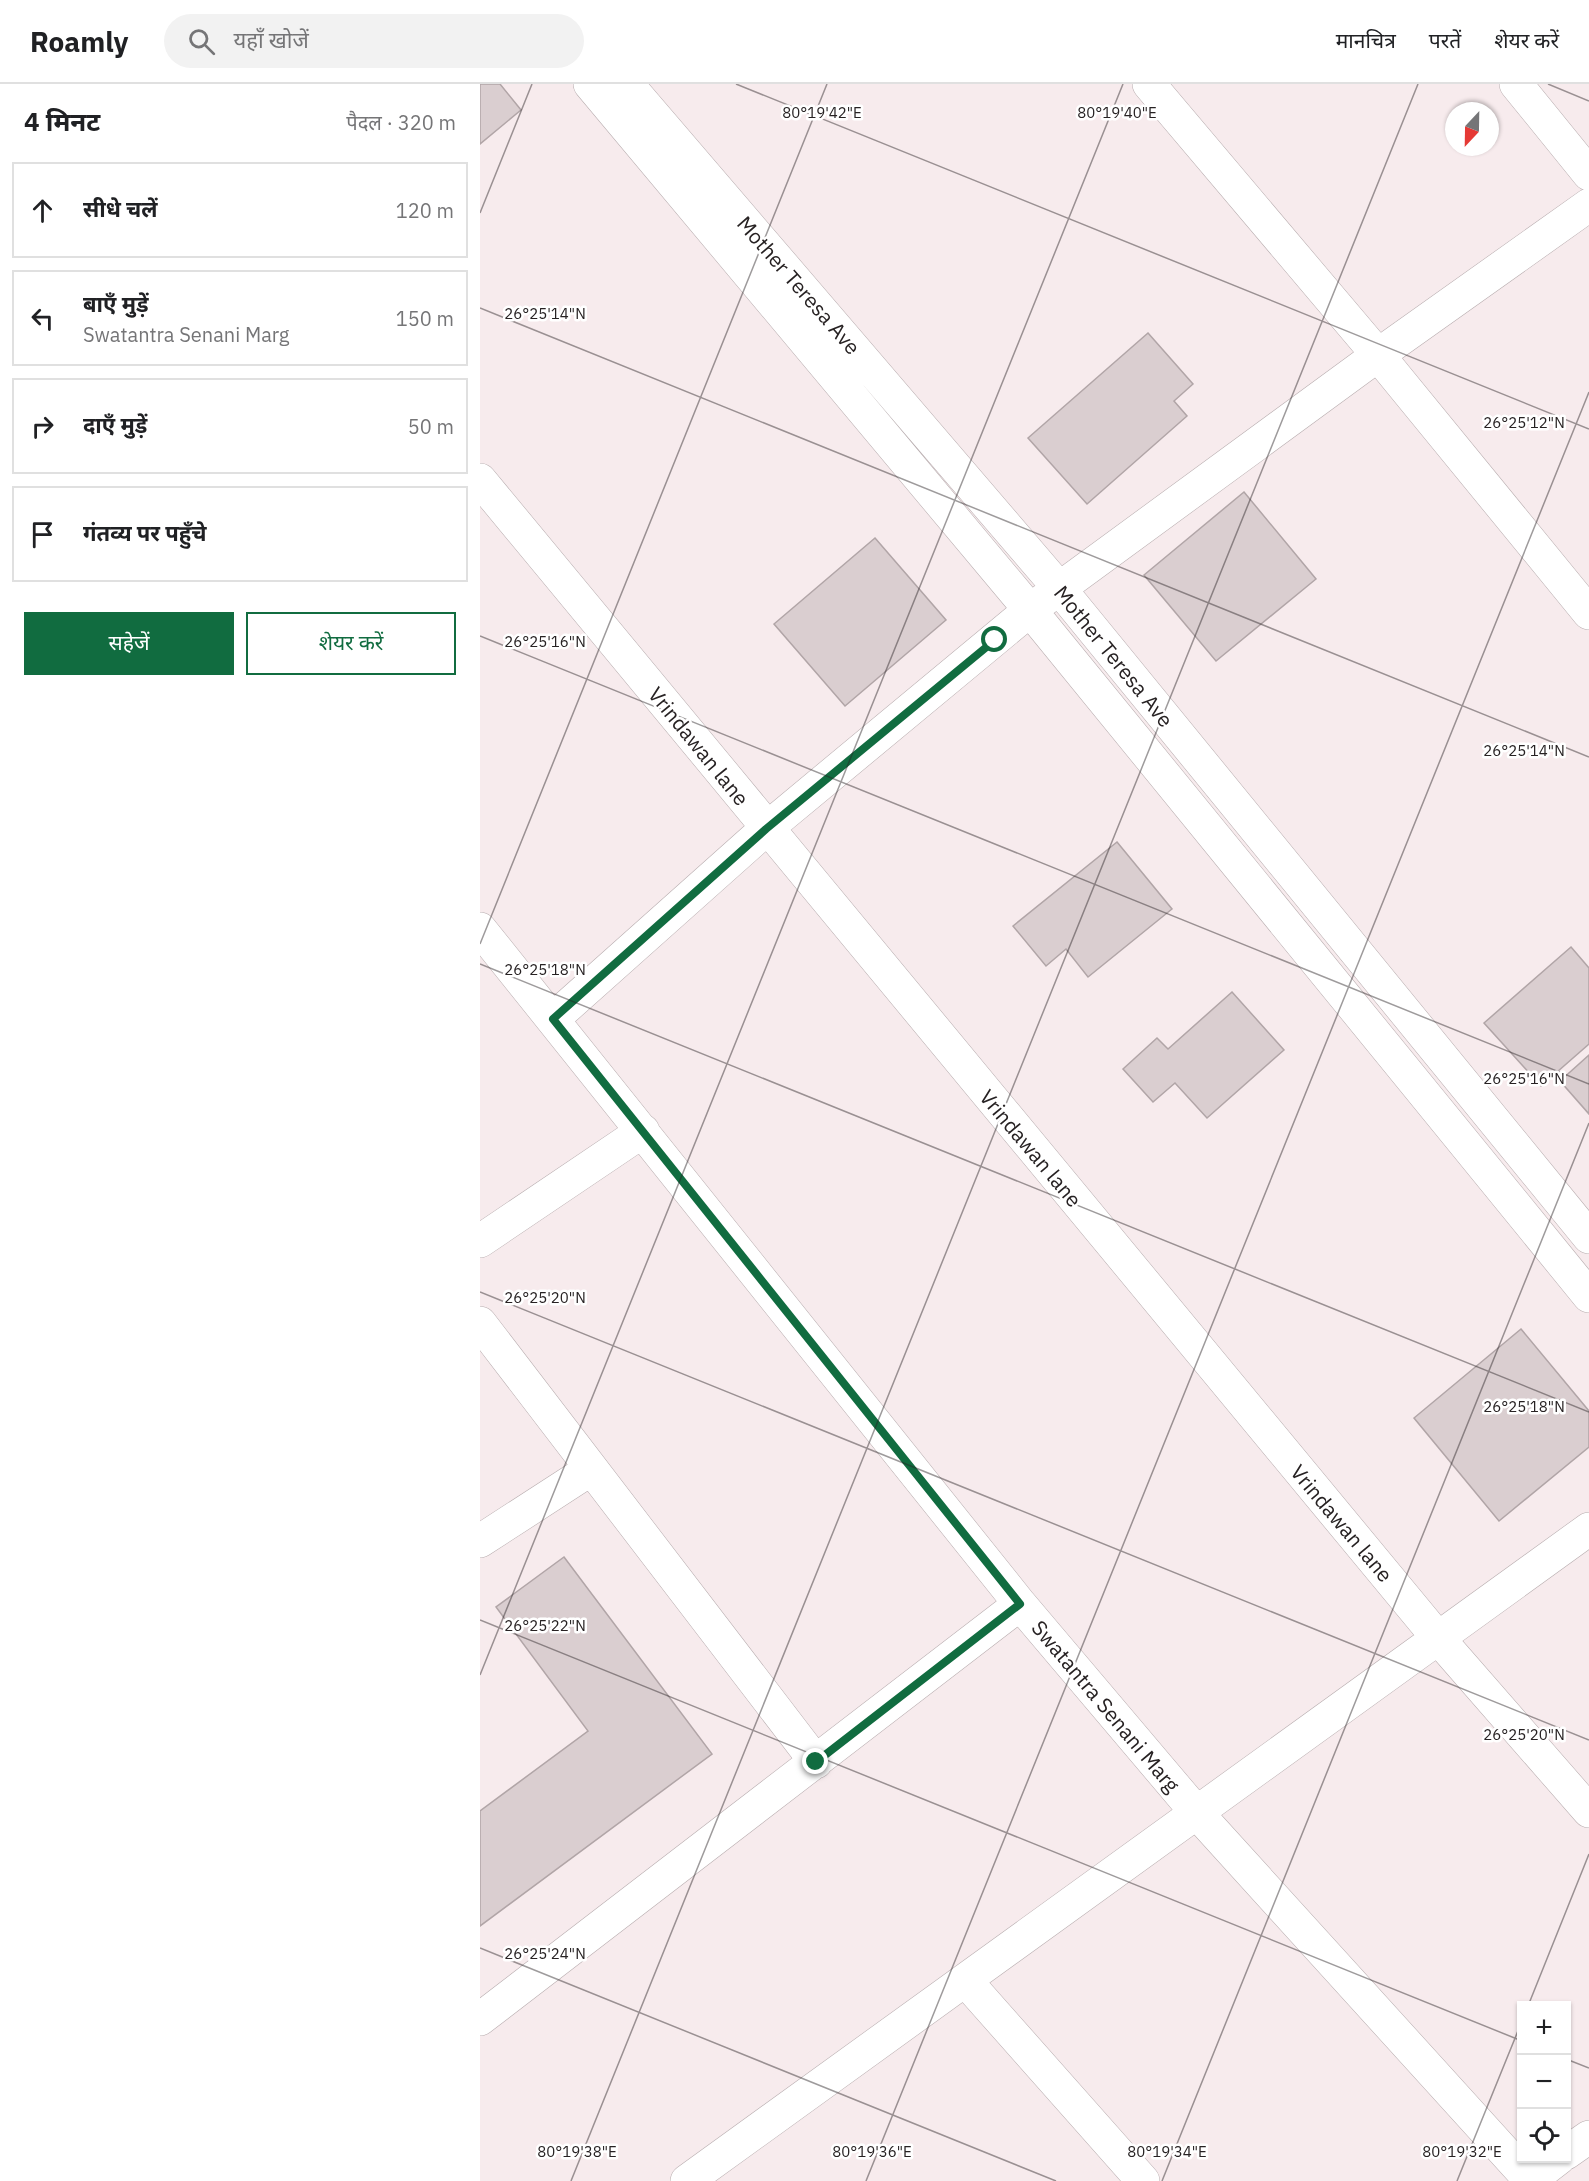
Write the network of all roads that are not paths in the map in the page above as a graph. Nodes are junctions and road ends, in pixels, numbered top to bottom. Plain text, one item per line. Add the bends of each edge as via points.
1 (590, 84) edge
2 (627, 84) edge
3 (1149, 84) edge
4 (1516, 84) edge
5 (1589, 174) edge
6 (1589, 205) edge
7 (1378, 355) junction
8 (480, 480) edge
9 (1059, 588) junction
10 (1030, 610) junction
11 (1589, 613) edge
12 (766, 829) junction
13 (480, 929) edge
14 (553, 1019) junction
15 (643, 1131) junction
16 (1589, 1237) edge
17 (480, 1241) edge
18 (1589, 1296) edge
19 (480, 1323) edge
20 (591, 1469) junction
21 (1589, 1529) edge
22 (480, 1541) edge
23 (1020, 1604) junction
24 (1438, 1638) junction
25 (816, 1762) junction
26 (1589, 1811) edge
27 (1197, 1813) junction
28 (965, 1980) junction
29 (480, 2019) edge
30 (1589, 2137) edge
31 (1571, 2150) edge
32 (1553, 2163) edge
33 (687, 2181) edge
34 (1143, 2181) edge
35 (1530, 2181) edge

1 - 10 street
2 - 9 street, Mother Teresa Ave
3 - 7 street
4 - 5 street
6 - 7 street
7 - 9 street
7 - 11 street
8 - 12 street, Vrindawan lane
9 - 10 street
9 - 16 street, Mother Teresa Ave
10 - 12 street
10 - 18 street
12 - 14 street
12 - 24 street, Vrindawan lane
13 - 14 street, Swatantra Senani Marg
14 - 15 street, Swatantra Senani Marg
15 - 17 street
15 - 23 street, Swatantra Senani Marg
19 - 20 street
20 - 22 street
20 - 25 street
21 - 24 street
23 - 25 street
23 - 27 street, Swatantra Senani Marg
24 - 26 street, Vrindawan lane
24 - 27 street
25 - 29 street
27 - 28 street
27 - 35 street, Swatantra Senani Marg
28 - 33 street
28 - 34 street
30 - 31 street
32 - 35 street

